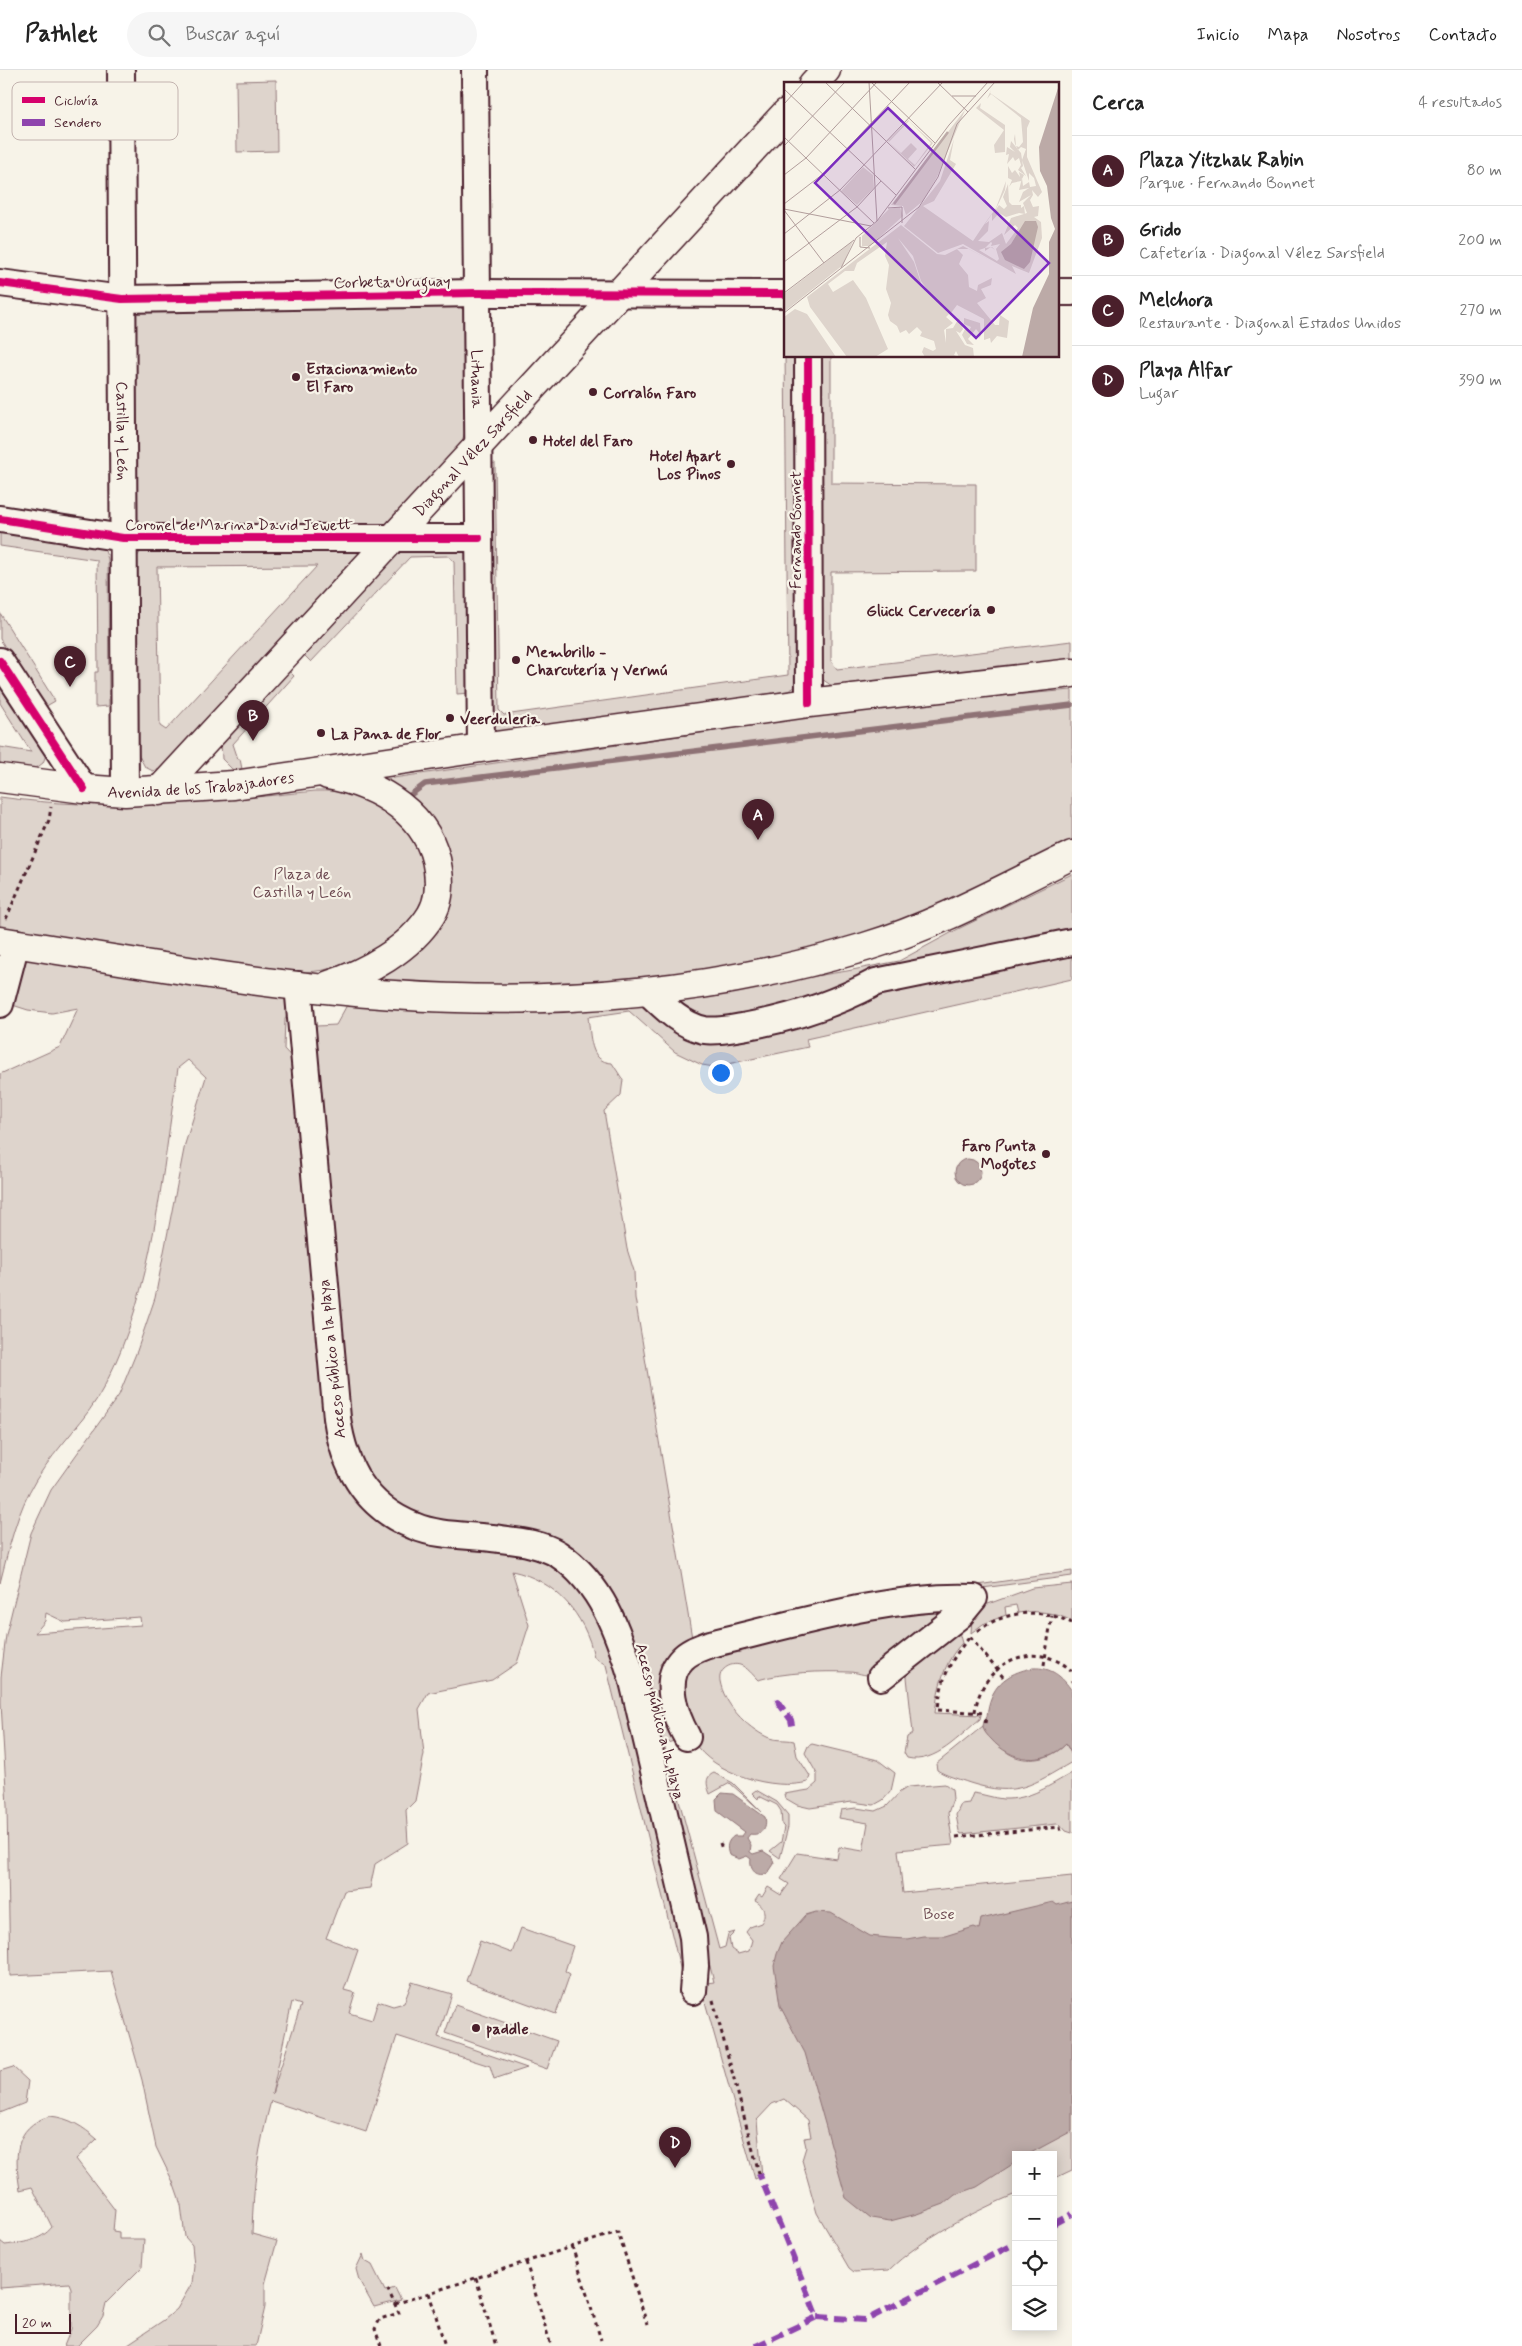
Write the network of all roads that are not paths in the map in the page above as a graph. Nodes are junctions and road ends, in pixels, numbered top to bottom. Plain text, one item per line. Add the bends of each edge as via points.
1 (475, 70) edge
2 (826, 70) edge
3 (815, 82) edge
4 (784, 116) edge
5 (121, 140) edge
6 (0, 283) edge
7 (477, 293) junction
8 (618, 294) junction
9 (784, 294) edge
10 (122, 299) junction
11 (808, 358) edge
12 (478, 446) junction
13 (0, 519) edge
14 (393, 537) junction
15 (123, 538) junction
16 (479, 538) junction
17 (0, 661) edge
18 (1072, 673) edge
19 (809, 703) junction
20 (481, 748) junction
21 (313, 773) junction
22 (0, 778) edge
23 (84, 790) junction
24 (159, 791) junction
25 (125, 792) junction
26 (1072, 855) edge
27 (7, 936) edge
28 (1072, 942) edge
29 (309, 986) junction
30 (647, 991) junction
31 (0, 1004) edge
32 (881, 1677) dead end
33 (687, 1737) dead end
34 (703, 1995) road end

1 - 7 street, Lituania
2 - 3 main road
4 - 8 main road, Diagonal Vélez Sarsfield
5 - 10 street, Castilla y León
6 - 10 street, Corbeta Uruguay
7 - 8 street, Corbeta Uruguay
7 - 10 street, Corbeta Uruguay
7 - 12 street, Lituania
8 - 9 street, Corbeta Uruguay
8 - 12 main road, Diagonal Vélez Sarsfield
10 - 15 street, Castilla y León
11 - 19 street, Fernando Bonnet
12 - 14 main road, Diagonal Vélez Sarsfield
12 - 16 street, Lituania
13 - 15 street, Coronel de Marina David Jewett
14 - 15 street, Coronel de Marina David Jewett
14 - 16 street, Coronel de Marina David Jewett
14 - 24 main road, Diagonal Vélez Sarsfield
15 - 25 street, Castilla y León
16 - 20 street, Lituania
17 - 23 street
18 - 19 main road, Avenida de los Trabajadores
19 - 20 main road, Avenida de los Trabajadores
20 - 21 main road, Avenida de los Trabajadores
21 - 24 main road, Avenida de los Trabajadores
21 - 29 main road via 353,780 384,793 400,805 425,832 433,847 440,879 432,914 421,929 375,966 355,977
22 - 23 main road, Avenida de los Trabajadores
23 - 25 main road, Avenida de los Trabajadores
24 - 25 main road, Avenida de los Trabajadores
26 - 30 main road via 962,909 866,946 745,975
27 - 29 main road via 103,956
27 - 31 street
28 - 30 street via 876,982 849,997 781,1021 721,1030 703,1030 685,1022
29 - 30 main road via 394,995 517,998
29 - 34 street via 337,1418 344,1454 362,1488 394,1516 415,1527 433,1531 541,1546 573,1566 597,1594 622,1646 633,1681 693,1937 695,1966
32 - 33 street via 960,1615 974,1598 950,1597 826,1616 698,1649 682,1659 673,1680 675,1711

